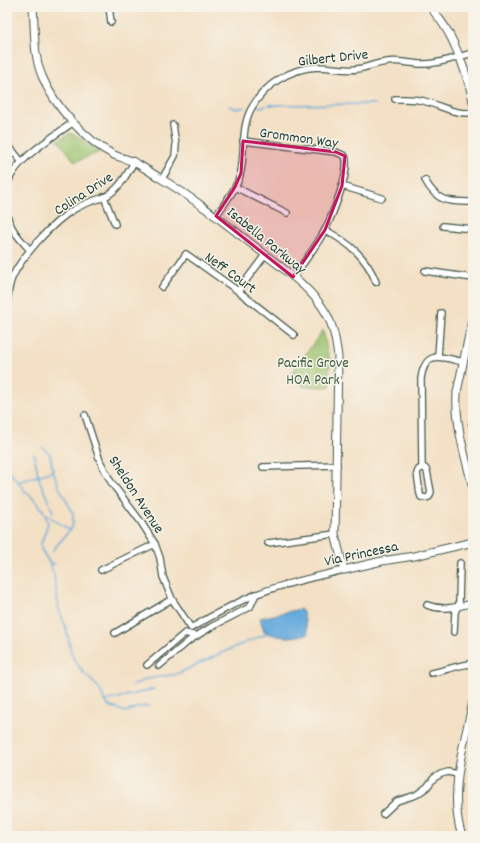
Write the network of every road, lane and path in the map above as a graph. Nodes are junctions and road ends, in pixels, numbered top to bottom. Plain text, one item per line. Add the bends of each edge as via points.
1 (33, 7) edge
2 (109, 7) edge
3 (430, 7) edge
4 (111, 22) dead end
5 (473, 52) edge
6 (459, 57) junction
7 (395, 99) dead end
8 (473, 102) edge
9 (473, 113) edge
10 (72, 123) junction
11 (173, 125) dead end
12 (243, 141) junction
13 (8, 145) edge
14 (21, 161) junction
15 (134, 162) junction
16 (162, 179) junction
17 (425, 180) dead end
18 (342, 186) junction
19 (235, 187) junction
20 (7, 188) edge
21 (104, 197) junction
22 (382, 198) dead end
23 (473, 202) edge
24 (7, 213) edge
25 (286, 213) dead end
26 (216, 216) junction
27 (116, 224) dead end
28 (443, 226) dead end
29 (473, 229) edge
30 (325, 230) junction
31 (30, 250) junction
32 (265, 255) junction
33 (424, 271) dead end
34 (293, 277) junction
35 (473, 278) edge
36 (376, 282) dead end
37 (162, 287) dead end
38 (238, 291) junction
39 (7, 302) edge
40 (441, 313) dead end
41 (473, 316) edge
42 (471, 331) edge
43 (294, 335) dead end
44 (438, 356) junction
45 (463, 362) junction
46 (85, 415) dead end
47 (337, 465) junction
48 (263, 467) dead end
49 (422, 468) junction
50 (473, 488) edge
51 (336, 534) junction
52 (473, 542) edge
53 (268, 543) dead end
54 (155, 544) junction
55 (460, 563) dead end
56 (101, 570) dead end
57 (344, 570) junction
58 (256, 594) junction
59 (172, 599) junction
60 (473, 603) edge
61 (427, 605) dead end
62 (457, 607) junction
63 (191, 628) joint
64 (454, 632) dead end
65 (115, 633) dead end
66 (196, 636) junction
67 (473, 664) edge
68 (147, 665) dead end
69 (159, 666) dead end
70 (431, 673) dead end
71 (473, 702) edge
72 (471, 723) edge
73 (458, 774) junction
74 (383, 814) dead end
75 (462, 836) edge

1 - 10 street, Isabella Parkway via 37,58 42,76
2 - 4 street
3 - 6 street via 446,27
5 - 6 street, Gilbert Drive
6 - 8 street
6 - 12 street, Gilbert Drive via 436,63 386,62 357,69 319,67 297,71 283,77 258,97 245,126
7 - 9 street via 423,101 450,111
10 - 14 street
10 - 15 street, Isabella Parkway via 99,146
11 - 16 street via 176,140 175,156
12 - 18 street, Grommon Way via 342,154 347,160
12 - 19 street, Gilbert Drive via 241,173
13 - 14 street
14 - 20 street via 13,171
15 - 16 street, Isabella Parkway
15 - 21 street, Colina Drive via 122,183
16 - 26 street, Isabella Parkway
17 - 23 street via 436,196 458,202
18 - 22 street
18 - 30 street
19 - 25 street
19 - 26 street, Gilbert Drive
21 - 27 street
21 - 31 street, Colina Drive via 73,210
24 - 31 street via 16,234
26 - 32 street, Isabella Parkway
28 - 29 street
30 - 34 street
30 - 36 street via 358,253 371,269
31 - 39 street, Colina Drive via 12,279
32 - 34 street, Isabella Parkway
32 - 38 street
33 - 35 street
34 - 47 street, Isabella Parkway via 326,313 333,328 338,372
37 - 38 street, Neff Court via 186,254
38 - 43 street, Neff Court
40 - 44 street
41 - 42 street
42 - 45 street
44 - 45 street
44 - 49 street via 426,362 422,368
45 - 50 street via 456,413
46 - 54 street, Sheldon Avenue via 100,461 111,482
47 - 48 street
47 - 51 street, Isabella Parkway
49 - 49 street via 417,472 421,497 426,498 431,492 427,471
51 - 53 street
51 - 57 street, Isabella Parkway
52 - 57 street, Via Princessa
54 - 56 street
54 - 59 street, Sheldon Avenue via 163,577
55 - 62 street
57 - 58 street, Via Princessa
58 - 63 street, Via Princessa via 223,609
58 - 66 street via 247,609
59 - 63 street, Sheldon Avenue
59 - 65 street
60 - 62 street
61 - 62 street via 435,609
62 - 64 street
66 - 68 street via 185,633
66 - 69 street
67 - 70 street via 461,664 442,672
71 - 72 street
72 - 73 street
73 - 74 street via 448,772 437,776 416,795 398,801
73 - 75 street via 456,815

